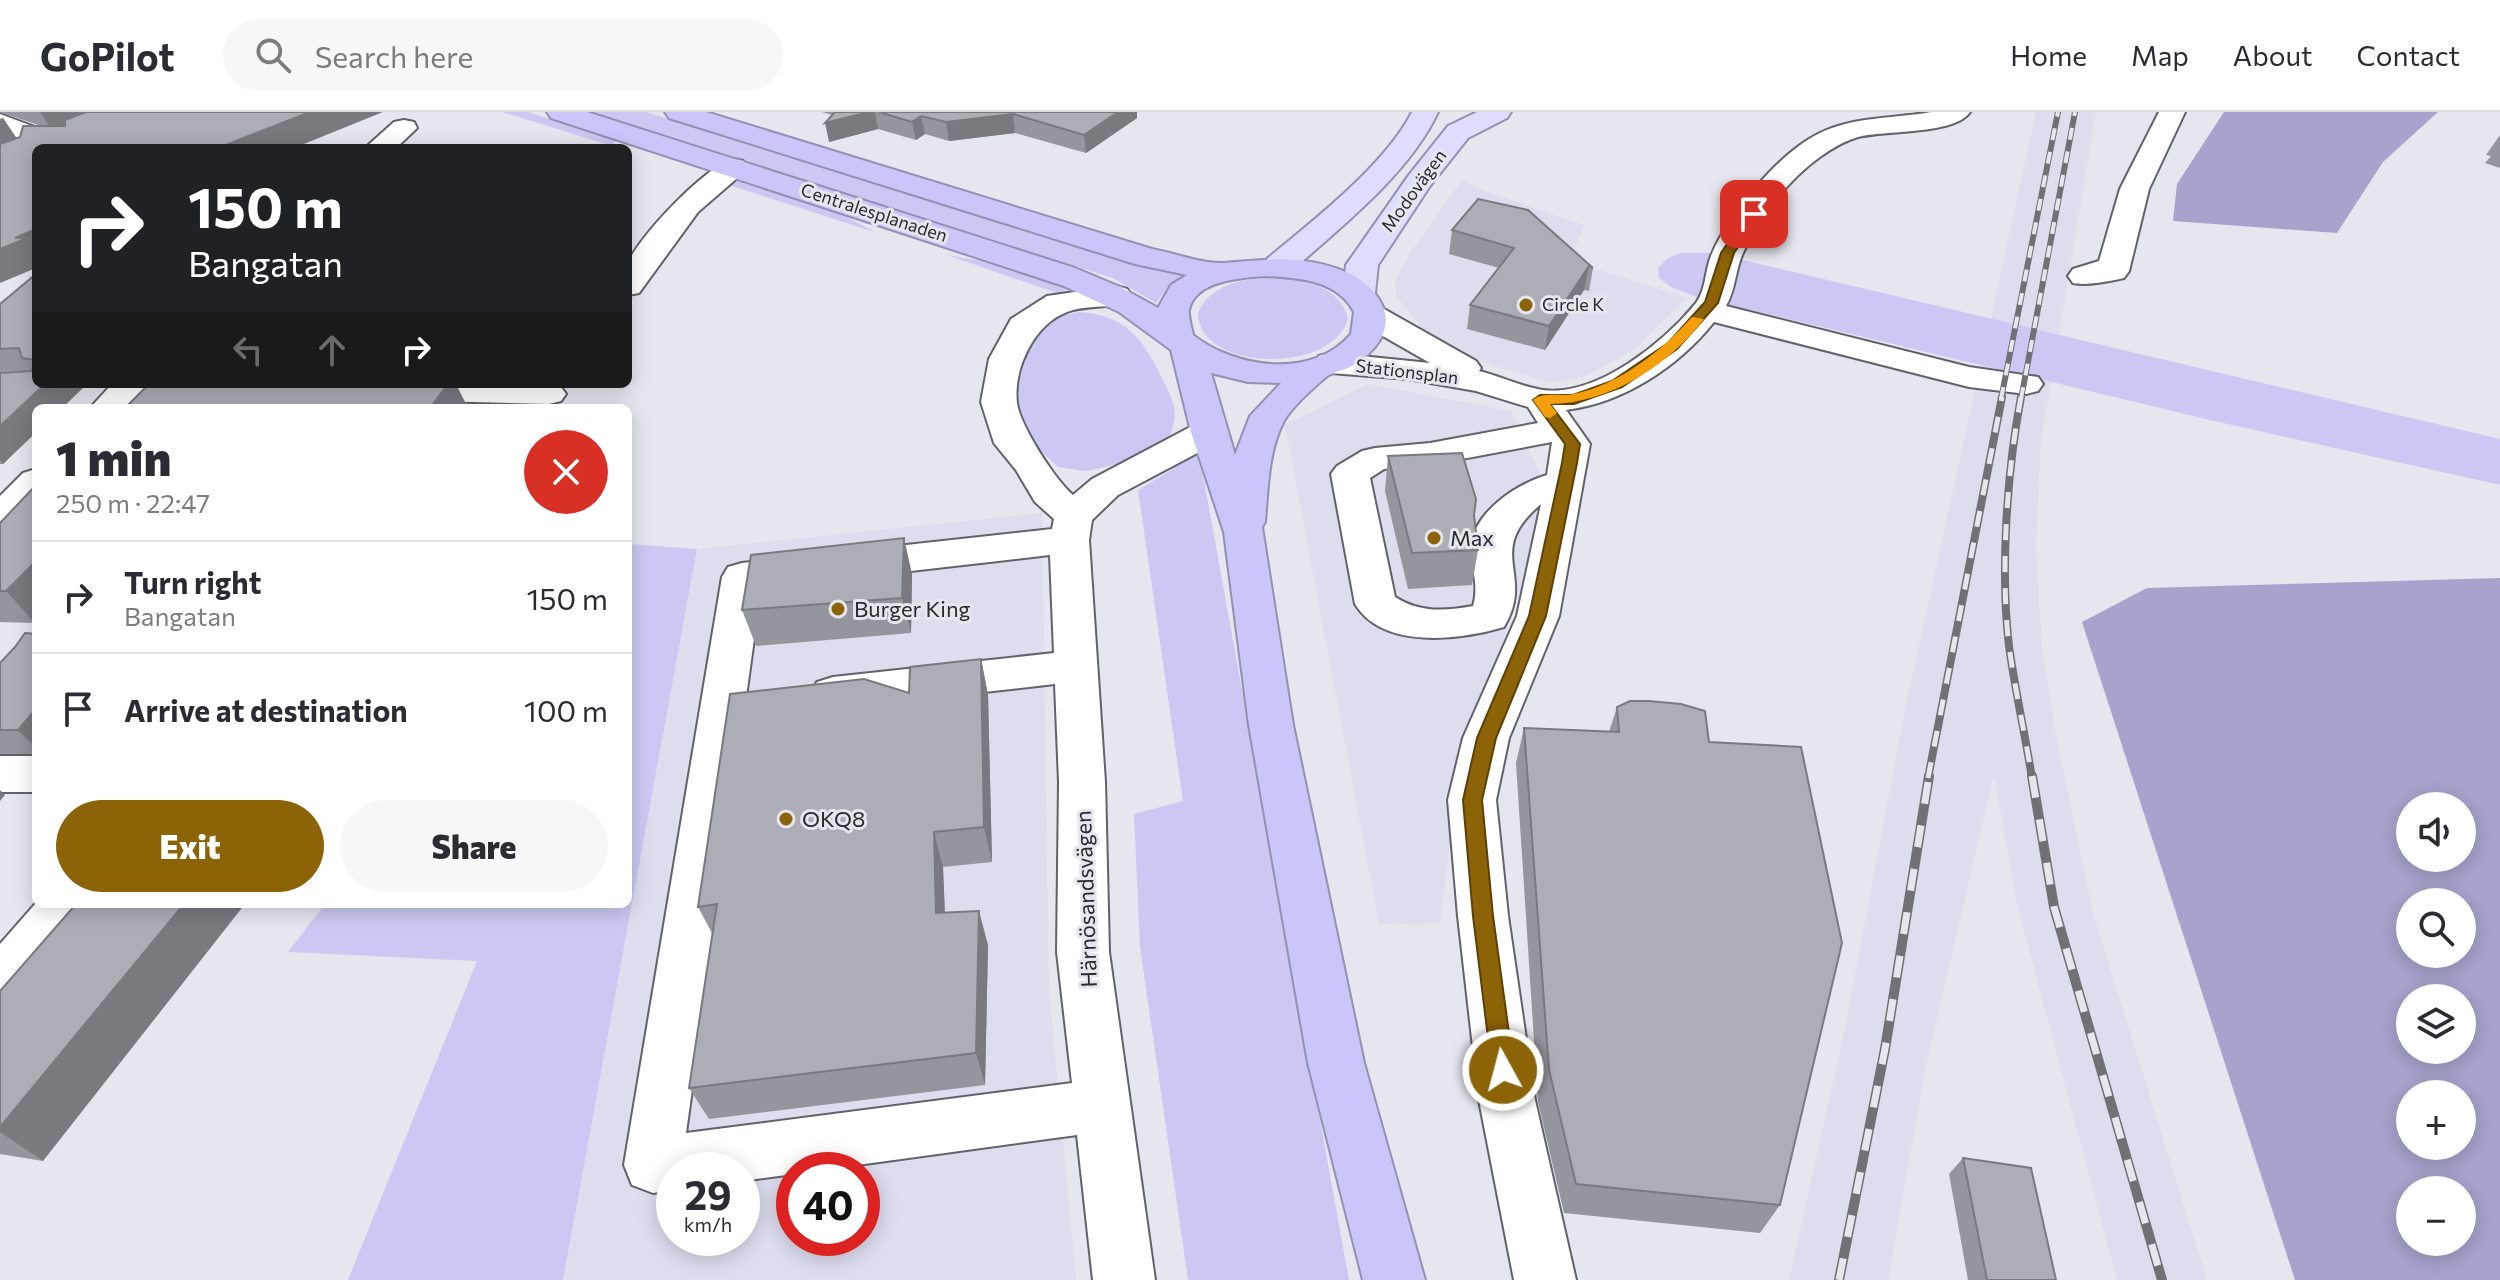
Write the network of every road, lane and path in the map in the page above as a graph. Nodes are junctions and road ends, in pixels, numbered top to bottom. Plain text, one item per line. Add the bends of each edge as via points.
1 (560, 112) edge
2 (678, 112) edge
3 (1425, 112) edge
4 (1498, 112) edge
5 (1957, 112) edge
6 (2172, 112) edge
7 (0, 122) edge
8 (404, 128) dead end
9 (43, 144) edge
10 (384, 144) edge
11 (733, 167) junction
12 (1279, 265) junction
13 (1220, 272) junction
14 (2084, 276) dead end
15 (632, 280) edge
16 (1116, 296) junction
17 (1365, 304) junction
18 (1705, 310) junction
19 (1182, 343) junction
20 (1323, 366) junction
21 (1482, 382) junction
22 (2026, 384) dead end
23 (128, 388) edge
24 (366, 389) edge
25 (547, 395) edge
26 (112, 404) edge
27 (1551, 414) junction
28 (1209, 432) junction
29 (1566, 481) junction
30 (32, 485) edge
31 (0, 518) edge
32 (1072, 528) junction
33 (1244, 532) junction
34 (1456, 625) junction
35 (1526, 643) junction
36 (1078, 666) junction
37 (764, 701) junction
38 (0, 774) edge
39 (32, 774) edge
40 (63, 908) edge
41 (0, 981) edge
42 (1102, 1105) junction
43 (1124, 1280) edge
44 (1394, 1280) edge
45 (1545, 1280) edge

1 - 11 highway, Centralesplanaden
2 - 13 highway, Centralesplanaden via 1146,257
3 - 12 main road, Modovägen via 1418,128 1358,194
4 - 17 main road, Modovägen via 1458,132 1419,181 1362,265
5 - 18 street via 1935,122 1856,127 1809,152 1732,247
6 - 14 street via 2139,172 2113,271
7 - 9 street
8 - 10 street
11 - 15 street via 709,182 679,215
11 - 16 highway, Centralesplanaden
12 - 13 highway
12 - 17 highway via 1325,273
13 - 19 highway via 1188,288 1175,303 1171,320
16 - 19 highway, Centralesplanaden
16 - 32 street via 1058,303 1023,326 1006,359 999,402 1012,443
17 - 20 highway via 1368,334 1363,342
17 - 21 street, Stationsplan
18 - 22 street via 1969,377
18 - 27 street via 1673,346 1617,384 1574,399
19 - 20 highway, Centralesplanaden via 1212,362 1244,371 1281,373
19 - 28 highway
20 - 21 street, Stationsplan via 1408,369
20 - 33 highway via 1268,416 1253,457
21 - 27 street, Stationsplan
23 - 26 street
24 - 25 street
27 - 29 street via 1572,444
27 - 34 street via 1430,454 1375,459 1350,474 1376,604 1409,623
28 - 32 street via 1105,487
28 - 33 highway
29 - 34 street via 1531,494 1498,528 1490,546 1498,583 1495,607 1489,617
29 - 35 street via 1538,616
30 - 31 street
32 - 36 street, Härnösandsvägen
32 - 37 street via 742,577
33 - 44 highway via 1271,725 1336,1063
34 - 35 street
35 - 45 street via 1486,738 1472,800 1507,1100
36 - 37 street
36 - 42 street, Härnösandsvägen via 1083,952
37 - 42 street via 653,1165
38 - 39 street
40 - 41 street
42 - 43 street, Härnösandsvägen

